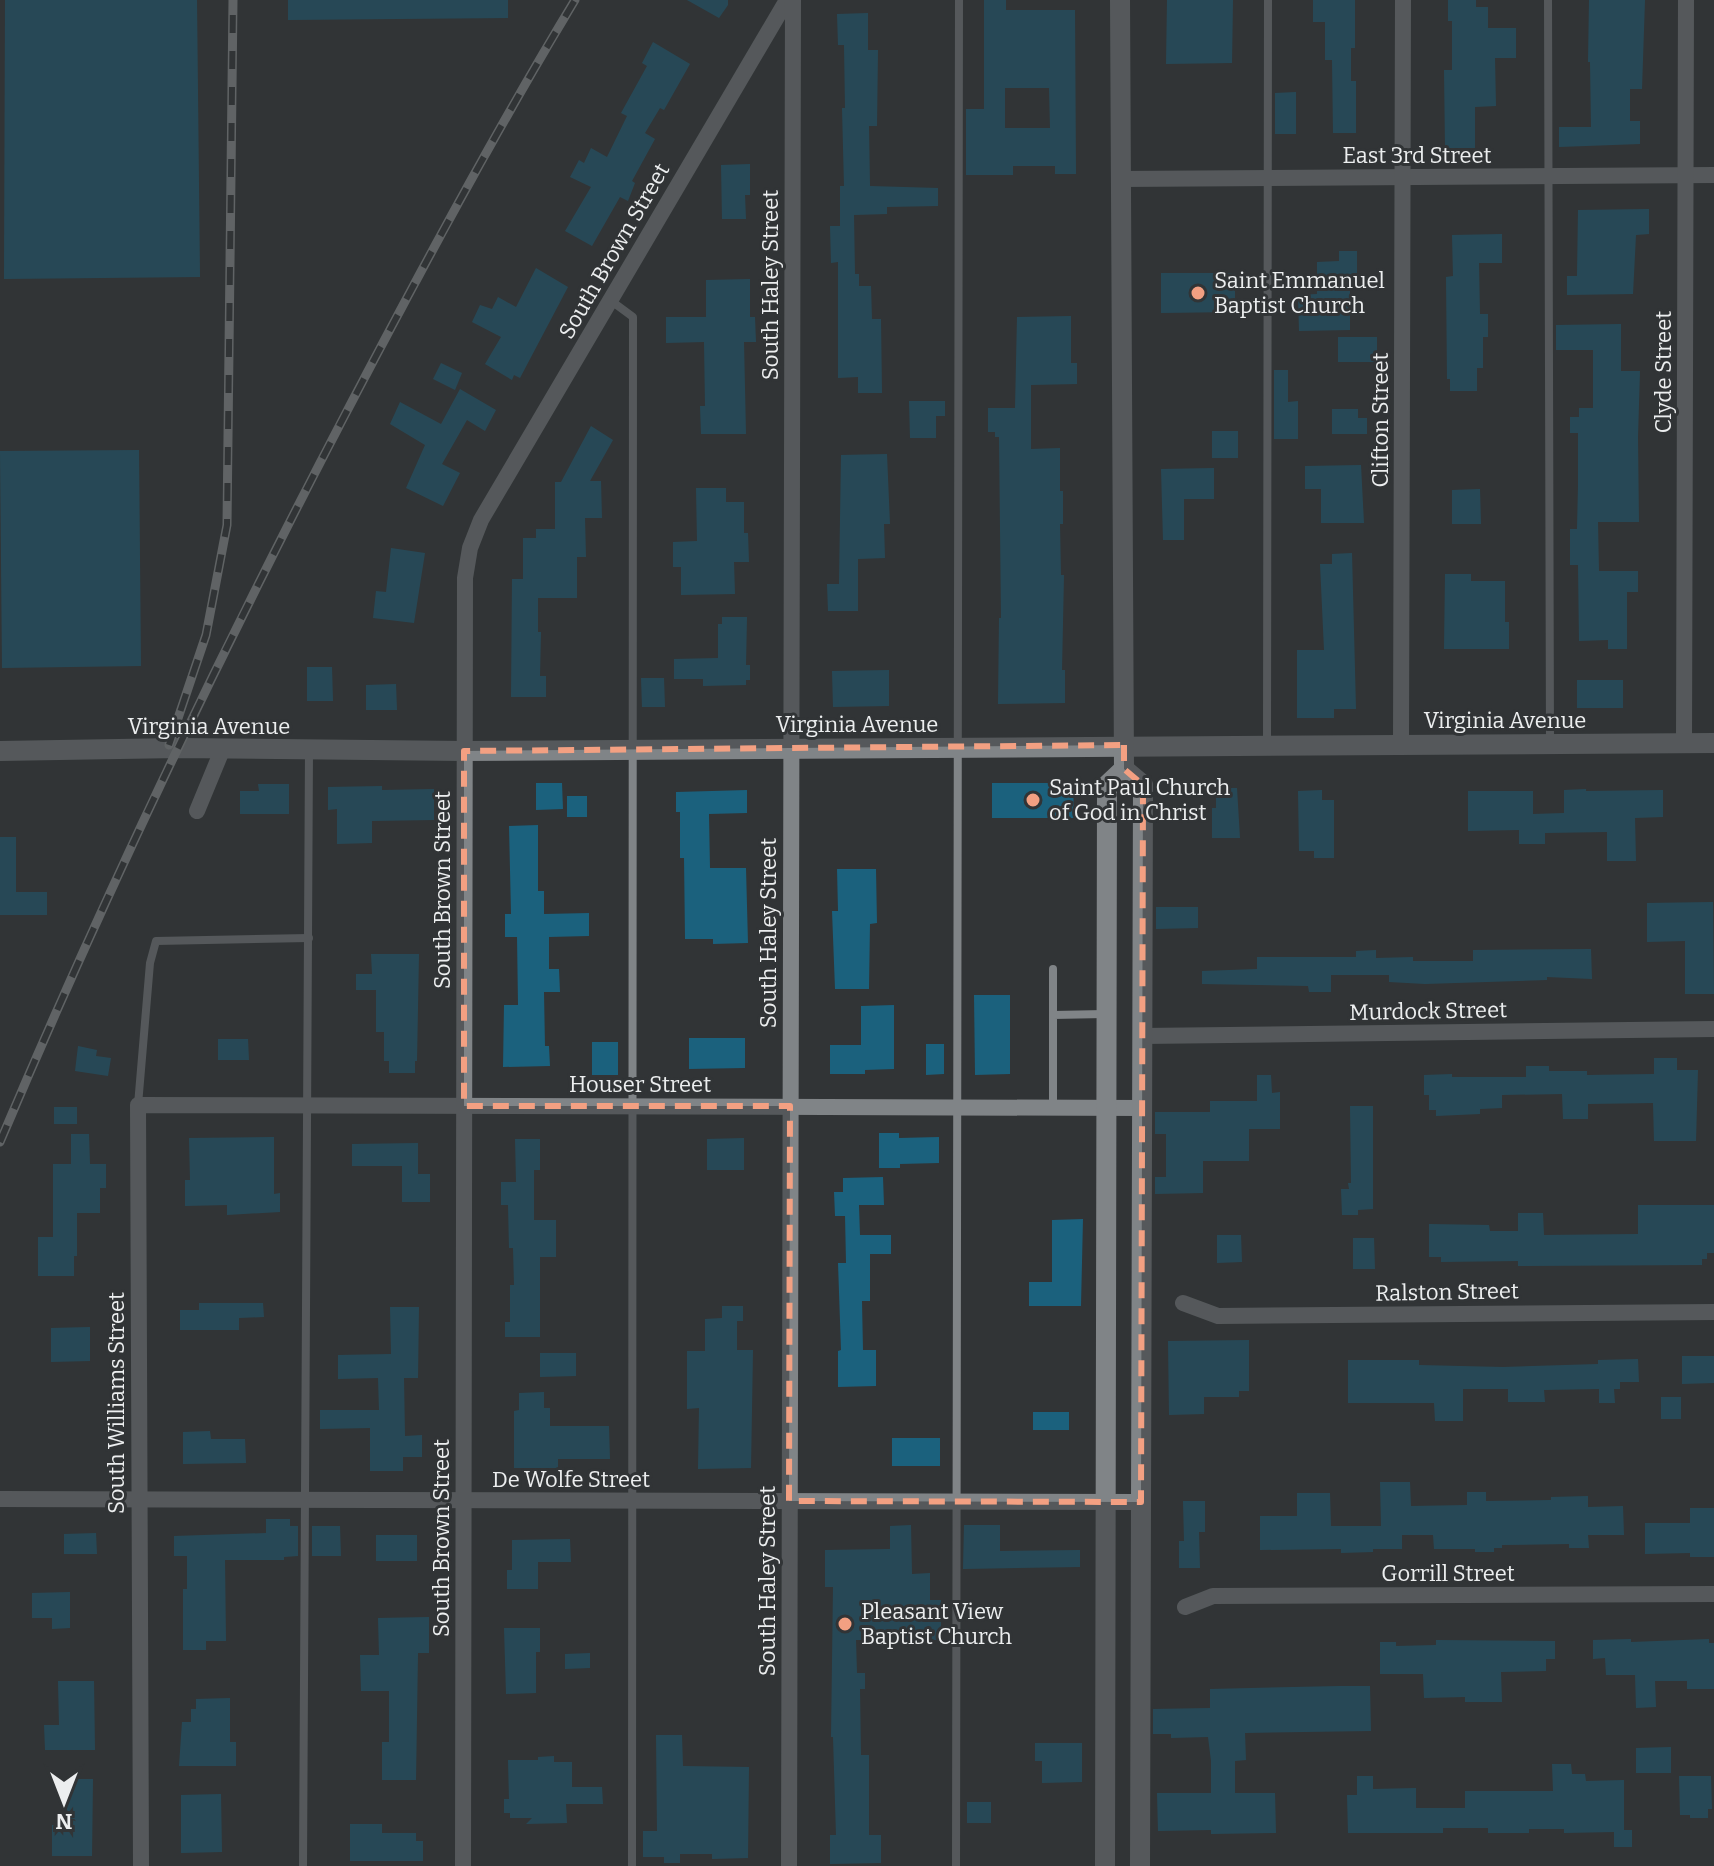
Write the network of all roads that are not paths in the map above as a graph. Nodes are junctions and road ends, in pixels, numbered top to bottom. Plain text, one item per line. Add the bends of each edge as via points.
1 (787, 0) edge
2 (793, 0) edge
3 (959, 0) edge
4 (1120, 0) edge
5 (1268, 0) edge
6 (1403, 0) edge
7 (1548, 0) edge
8 (1686, 0) edge
9 (1686, 175) junction
10 (1714, 175) edge
11 (1546, 176) junction
12 (1403, 177) junction
13 (1267, 178) junction
14 (1120, 179) junction
15 (610, 300) junction
16 (1684, 743) junction
17 (1714, 743) edge
18 (1550, 744) junction
19 (1124, 745) junction
20 (1267, 745) junction
21 (1401, 745) junction
22 (223, 748) junction
23 (958, 748) junction
24 (790, 749) junction
25 (309, 750) junction
26 (634, 750) junction
27 (0, 751) edge
28 (464, 751) junction
29 (1124, 769) junction
30 (197, 811) dead end
31 (309, 938) junction
32 (1053, 969) dead end
33 (1106, 1014) junction
34 (1053, 1015) junction
35 (1714, 1029) edge
36 (1142, 1036) junction
37 (138, 1105) junction
38 (308, 1105) junction
39 (464, 1106) junction
40 (632, 1106) junction
41 (790, 1106) junction
42 (958, 1107) junction
43 (1053, 1107) junction
44 (1106, 1107) junction
45 (1142, 1108) junction
46 (1183, 1303) dead end
47 (1714, 1312) edge
48 (0, 1499) edge
49 (138, 1500) junction
50 (305, 1500) junction
51 (463, 1500) junction
52 (631, 1501) junction
53 (789, 1501) junction
54 (956, 1501) junction
55 (1141, 1502) junction
56 (1105, 1503) junction
57 (1714, 1594) edge
58 (1185, 1607) dead end
59 (141, 1866) edge
60 (303, 1866) edge
61 (463, 1866) edge
62 (632, 1866) edge
63 (789, 1866) edge
64 (956, 1866) edge
65 (1105, 1866) edge
66 (1140, 1866) edge

1 - 15 street, South Brown Street
2 - 24 street, South Haley Street
3 - 23 lane
4 - 14 street
5 - 13 lane
6 - 12 street, Clifton Street
7 - 11 lane
8 - 9 street, Clyde Street
9 - 10 street, East 3rd Street
9 - 11 street, East 3rd Street
9 - 16 street, Clyde Street
11 - 12 street, East 3rd Street
11 - 18 lane
12 - 13 street, East 3rd Street
12 - 21 street, Clifton Street
13 - 14 street, East 3rd Street
13 - 20 lane
14 - 19 street
15 - 26 lane via 633,317
15 - 28 street, South Brown Street via 481,520 470,548 465,578
16 - 17 street, Virginia Avenue
16 - 18 street, Virginia Avenue
18 - 21 street, Virginia Avenue
19 - 20 street, Virginia Avenue
19 - 23 street, Virginia Avenue
19 - 29 street
20 - 21 street, Virginia Avenue
22 - 25 street, Virginia Avenue
22 - 27 street, Virginia Avenue
22 - 30 street
23 - 24 street, Virginia Avenue
23 - 42 lane
24 - 26 street, Virginia Avenue
24 - 41 street, South Haley Street
25 - 28 street, Virginia Avenue
25 - 31 lane
26 - 28 street, Virginia Avenue
26 - 40 lane
28 - 39 street, South Brown Street
29 - 33 street via 1107,785
29 - 36 street via 1143,785
31 - 37 lane, South Williams Street via 156,941
31 - 38 lane
32 - 34 lane
33 - 34 lane
33 - 44 street
34 - 43 lane
35 - 36 street, Murdock Street
36 - 45 street
37 - 38 street, Houser Street
37 - 49 street, South Williams Street
38 - 39 street, Houser Street
38 - 50 lane
39 - 40 street, Houser Street
39 - 51 street, South Brown Street
40 - 41 street, Houser Street
40 - 52 lane
41 - 42 street, Houser Street
41 - 53 street, South Haley Street
42 - 43 street, Houser Street
42 - 54 lane
43 - 44 street, Houser Street
44 - 45 street, Houser Street
44 - 56 street
45 - 55 street
46 - 47 street, Ralston Street via 1218,1316
48 - 49 street, De Wolfe Street
49 - 50 street, De Wolfe Street
49 - 59 street, South Williams Street
50 - 51 street, De Wolfe Street
50 - 60 lane
51 - 52 street, De Wolfe Street
51 - 61 street, South Brown Street
52 - 53 street, De Wolfe Street
52 - 62 lane
53 - 54 street, De Wolfe Street
53 - 63 street, South Haley Street
54 - 56 street, De Wolfe Street
54 - 64 lane
55 - 56 street, De Wolfe Street
55 - 66 street
56 - 65 street
57 - 58 street, Gorrill Street via 1213,1596

